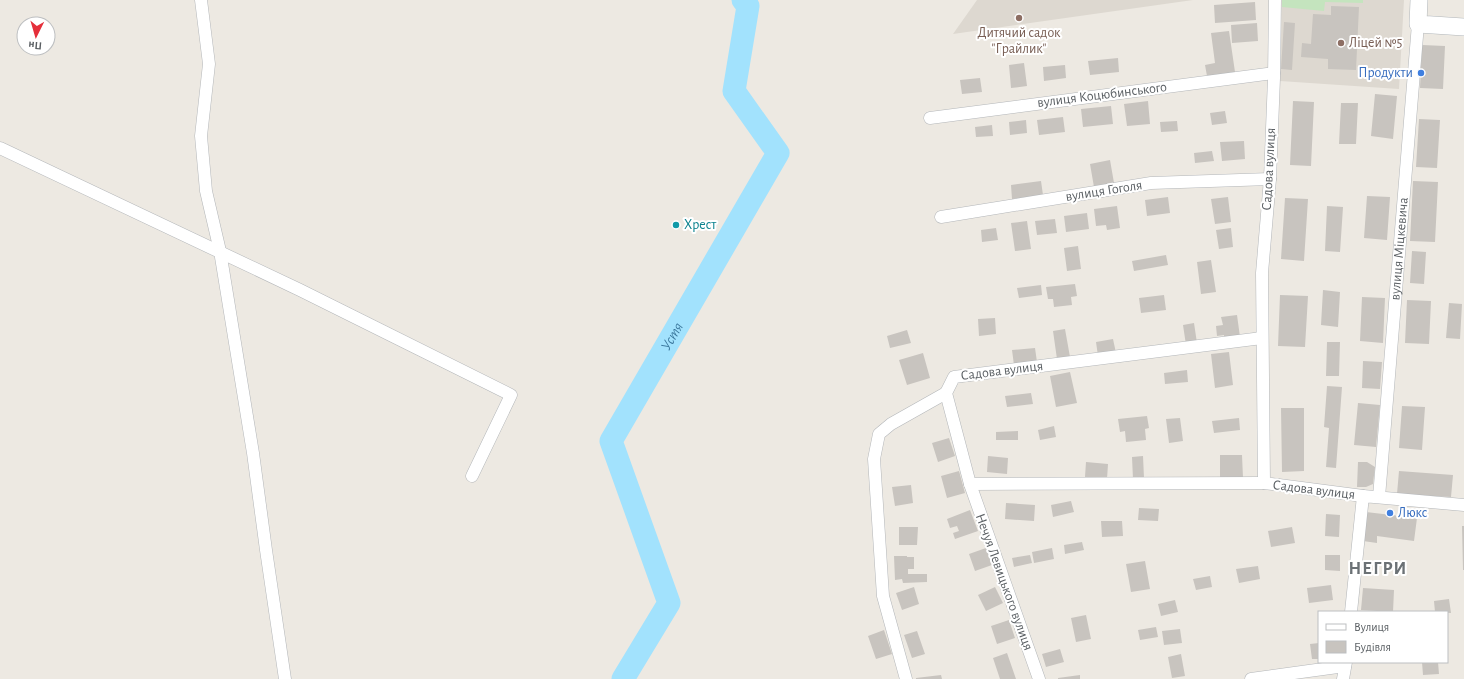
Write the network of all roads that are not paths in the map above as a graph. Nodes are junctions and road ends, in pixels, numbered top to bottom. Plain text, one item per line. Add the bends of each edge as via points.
1 (201, 0) edge
2 (1275, 0) edge
3 (1419, 0) edge
4 (1418, 24) junction
5 (1464, 26) edge
6 (1274, 73) junction
7 (930, 118) dead end
8 (0, 148) edge
9 (1270, 180) junction
10 (941, 217) dead end
11 (220, 251) junction
12 (1262, 338) junction
13 (946, 394) junction
14 (472, 476) dead end
15 (1264, 483) junction
16 (970, 484) junction
17 (1363, 496) junction
18 (1379, 497) junction
19 (1464, 505) edge
20 (1351, 611) edge
21 (1345, 664) edge
22 (285, 679) edge
23 (906, 679) edge
24 (1039, 679) edge
25 (1251, 679) edge
26 (1344, 679) edge

1 - 11 street via 209,64 201,136 206,191
2 - 6 street, Садова вулиця
3 - 4 street, вулиця Міцкевича
4 - 5 street
4 - 18 street, вулиця Міцкевича
6 - 7 street, вулиця Коцюбинського
6 - 9 street, Садова вулиця
8 - 11 street
9 - 10 street, вулиця Гоголя via 1151,184
9 - 12 street, Садова вулиця via 1262,274
11 - 14 street via 511,395
11 - 22 street via 253,453
12 - 13 street, Садова вулиця via 954,378
12 - 15 street, Садова вулиця
13 - 16 street, Садова вулиця
13 - 23 street via 891,424 879,434 874,459 883,596
15 - 16 street, Садова вулиця
15 - 17 street, Садова вулиця
16 - 24 street, Нечуя Левицького вулиця
17 - 18 street, Садова вулиця
17 - 20 street
18 - 19 street, Садова вулиця
21 - 25 street
21 - 26 street

